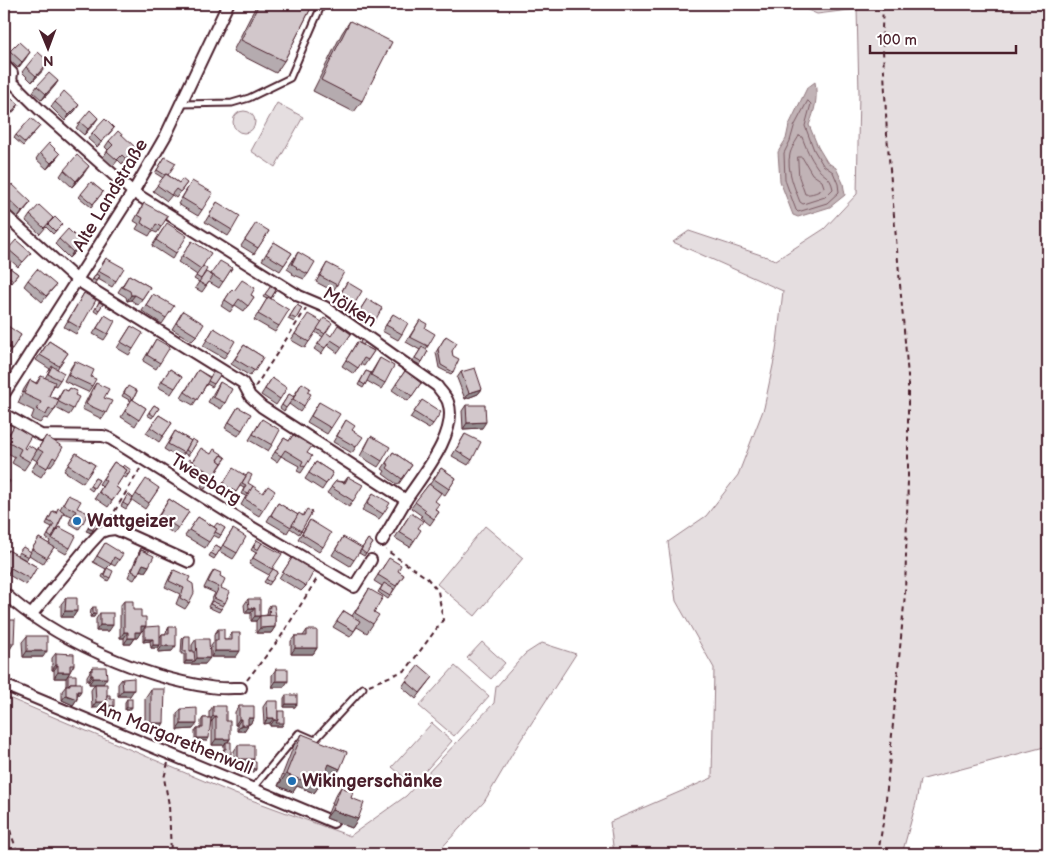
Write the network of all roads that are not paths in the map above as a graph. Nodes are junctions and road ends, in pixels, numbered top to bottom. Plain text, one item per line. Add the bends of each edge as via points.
1 (228, 4) edge
2 (322, 4) edge
3 (4, 65) edge
4 (181, 104) junction
5 (133, 192) junction
6 (4, 214) edge
7 (77, 280) junction
8 (4, 394) edge
9 (4, 414) edge
10 (406, 500) junction
11 (383, 546) road end
12 (370, 560) dead end
13 (189, 562) dead end
14 (4, 593) edge
15 (31, 615) junction
16 (4, 685) edge
17 (241, 688) road end
18 (363, 688) road end
19 (253, 788) junction
20 (333, 822) dead end

1 - 4 street, Alte Landstraße
2 - 4 lane via 290,78 249,98
3 - 5 street, Mölken via 12,73 11,81 40,110
4 - 5 street, Alte Landstraße
5 - 7 street, Alte Landstraße
5 - 10 street, Mölken via 299,296 325,307 437,386 448,402 449,422 443,444
6 - 7 street
7 - 8 street, Alte Landstraße
7 - 10 street via 243,383 250,396 262,407
9 - 12 street, Tweebarg via 41,435 103,436 354,587
10 - 11 street, Mölken
13 - 15 street via 115,529 101,532
14 - 15 street
15 - 17 street via 77,643 167,679 212,688
16 - 19 street, Am Margarethenwall
18 - 19 lane via 315,740 299,733
19 - 20 street, Am Margarethenwall

